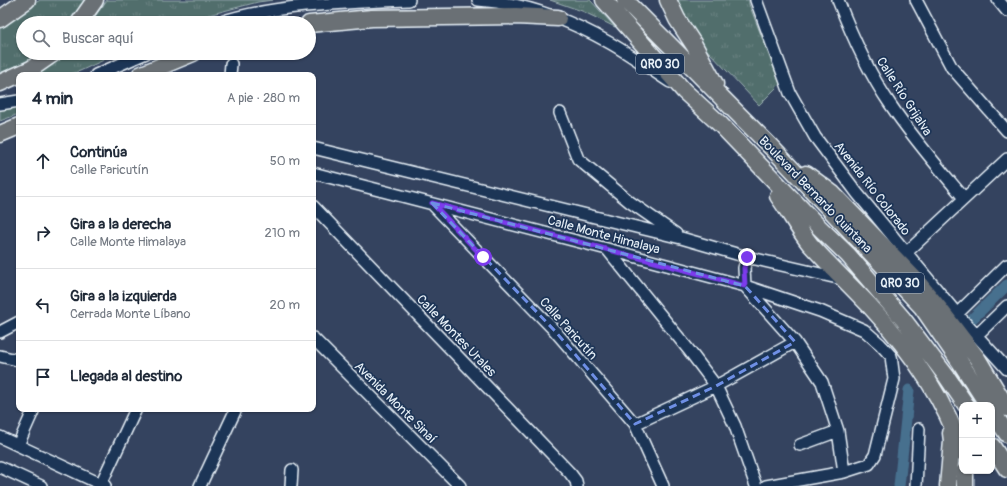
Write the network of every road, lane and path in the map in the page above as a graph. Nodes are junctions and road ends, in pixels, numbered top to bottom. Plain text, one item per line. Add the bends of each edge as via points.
1 (13, 0) edge
2 (27, 0) edge
3 (95, 0) edge
4 (409, 0) edge
5 (478, 0) edge
6 (604, 0) edge
7 (625, 0) edge
8 (668, 0) edge
9 (756, 0) edge
10 (838, 0) edge
11 (916, 0) edge
12 (998, 0) edge
13 (0, 9) edge
14 (1007, 11) edge
15 (84, 16) edge
16 (242, 16) edge
17 (558, 18) junction
18 (0, 19) edge
19 (316, 23) edge
20 (44, 60) edge
21 (130, 60) edge
22 (176, 60) edge
23 (24, 72) edge
24 (103, 72) edge
25 (147, 72) edge
26 (16, 76) edge
27 (0, 83) edge
28 (684, 91) junction
29 (722, 98) junction
30 (16, 101) edge
31 (0, 104) edge
32 (560, 113) dead end
33 (16, 127) edge
34 (1007, 131) edge
35 (0, 134) edge
36 (316, 149) edge
37 (776, 152) junction
38 (1007, 159) edge
39 (759, 166) junction
40 (316, 174) edge
41 (964, 198) junction
42 (432, 203) junction
43 (316, 209) edge
44 (681, 238) junction
45 (607, 249) junction
46 (906, 253) junction
47 (747, 257) junction
48 (1007, 265) edge
49 (842, 279) junction
50 (745, 286) junction
51 (1007, 306) edge
52 (957, 314) junction
53 (16, 324) edge
54 (0, 332) edge
55 (976, 335) junction
56 (316, 341) edge
57 (795, 342) junction
58 (0, 356) edge
59 (977, 358) junction
60 (16, 360) edge
61 (1007, 369) edge
62 (716, 386) junction
63 (1007, 387) edge
64 (964, 402) edge
65 (986, 402) edge
66 (1007, 408) edge
67 (33, 412) edge
68 (135, 412) edge
69 (235, 412) edge
70 (995, 416) edge
71 (950, 422) junction
72 (635, 424) junction
73 (919, 429) dead end
74 (838, 430) junction
75 (1007, 434) edge
76 (0, 437) edge
77 (959, 444) edge
78 (18, 445) junction
79 (800, 445) dead end
80 (995, 451) edge
81 (0, 467) edge
82 (1007, 469) edge
83 (292, 470) dead end
84 (844, 472) junction
85 (965, 474) edge
86 (103, 485) edge
87 (41, 486) edge
88 (200, 486) edge
89 (291, 486) edge
90 (460, 486) edge
91 (577, 486) edge
92 (663, 486) edge
93 (756, 486) edge
94 (766, 486) edge
95 (916, 486) edge
96 (948, 486) edge
97 (965, 486) edge

1 - 13 highway
2 - 18 highway
3 - 15 highway
4 - 16 street via 340,3 270,10
5 - 17 street via 516,6
6 - 28 highway, Boulevard Bernardo Quintana / QRO 30
7 - 29 highway, Boulevard Bernardo Quintana / QRO 30
8 - 29 highway
9 - 46 street, Avenida Río Colorado via 790,93 815,137
10 - 41 street, Calle Río Grijalva via 862,57 890,104 924,151
11 - 34 street via 952,68
12 - 14 street
17 - 19 highway via 372,18
17 - 28 street via 608,42
20 - 23 highway
21 - 24 street
22 - 25 highway
26 - 27 highway
28 - 39 highway, Boulevard Bernardo Quintana / QRO 30 via 721,125
29 - 37 highway, Boulevard Bernardo Quintana / QRO 30
30 - 31 street
32 - 44 street via 578,159 630,202
33 - 35 highway
36 - 44 street
37 - 59 highway via 833,194 895,257 939,308
37 - 65 highway, Boulevard Bernardo Quintana / QRO 30 via 922,308
38 - 41 street
39 - 49 highway via 809,242
39 - 64 highway, Boulevard Bernardo Quintana / QRO 30 via 848,255 904,319
40 - 42 street, Calle Monte Himalaya
41 - 46 street
42 - 45 street, Calle Monte Himalaya
42 - 72 street, Calle Paricutín via 555,332
43 - 91 street, Calle Montes Urales via 570,474
44 - 47 street
45 - 50 street, Calle Monte Himalaya
45 - 62 street
46 - 52 street, Avenida Río Colorado
47 - 49 street
47 - 50 street via 744,268
48 - 52 street
49 - 71 highway via 869,305 901,344 940,399
50 - 57 street
50 - 84 street, Calle Monte Himalaya via 827,314 864,330 891,356 894,379 875,455 869,464
51 - 55 street
52 - 55 street, Avenida Río Colorado
53 - 54 street
55 - 61 street, Avenida Río Colorado
56 - 90 street, Avenida Monte Sinaí
57 - 62 street
57 - 74 street via 822,382
58 - 60 street
59 - 63 highway
59 - 66 highway
62 - 72 street
62 - 93 street via 735,426
67 - 78 street
68 - 86 street
69 - 88 street
70 - 75 highway
71 - 77 highway
71 - 96 highway via 952,441
72 - 92 street, Calle Paricutín
73 - 95 street
74 - 79 street
74 - 84 street
76 - 78 street
78 - 86 street
80 - 82 highway
81 - 87 street
83 - 89 street
84 - 94 street
85 - 97 highway

